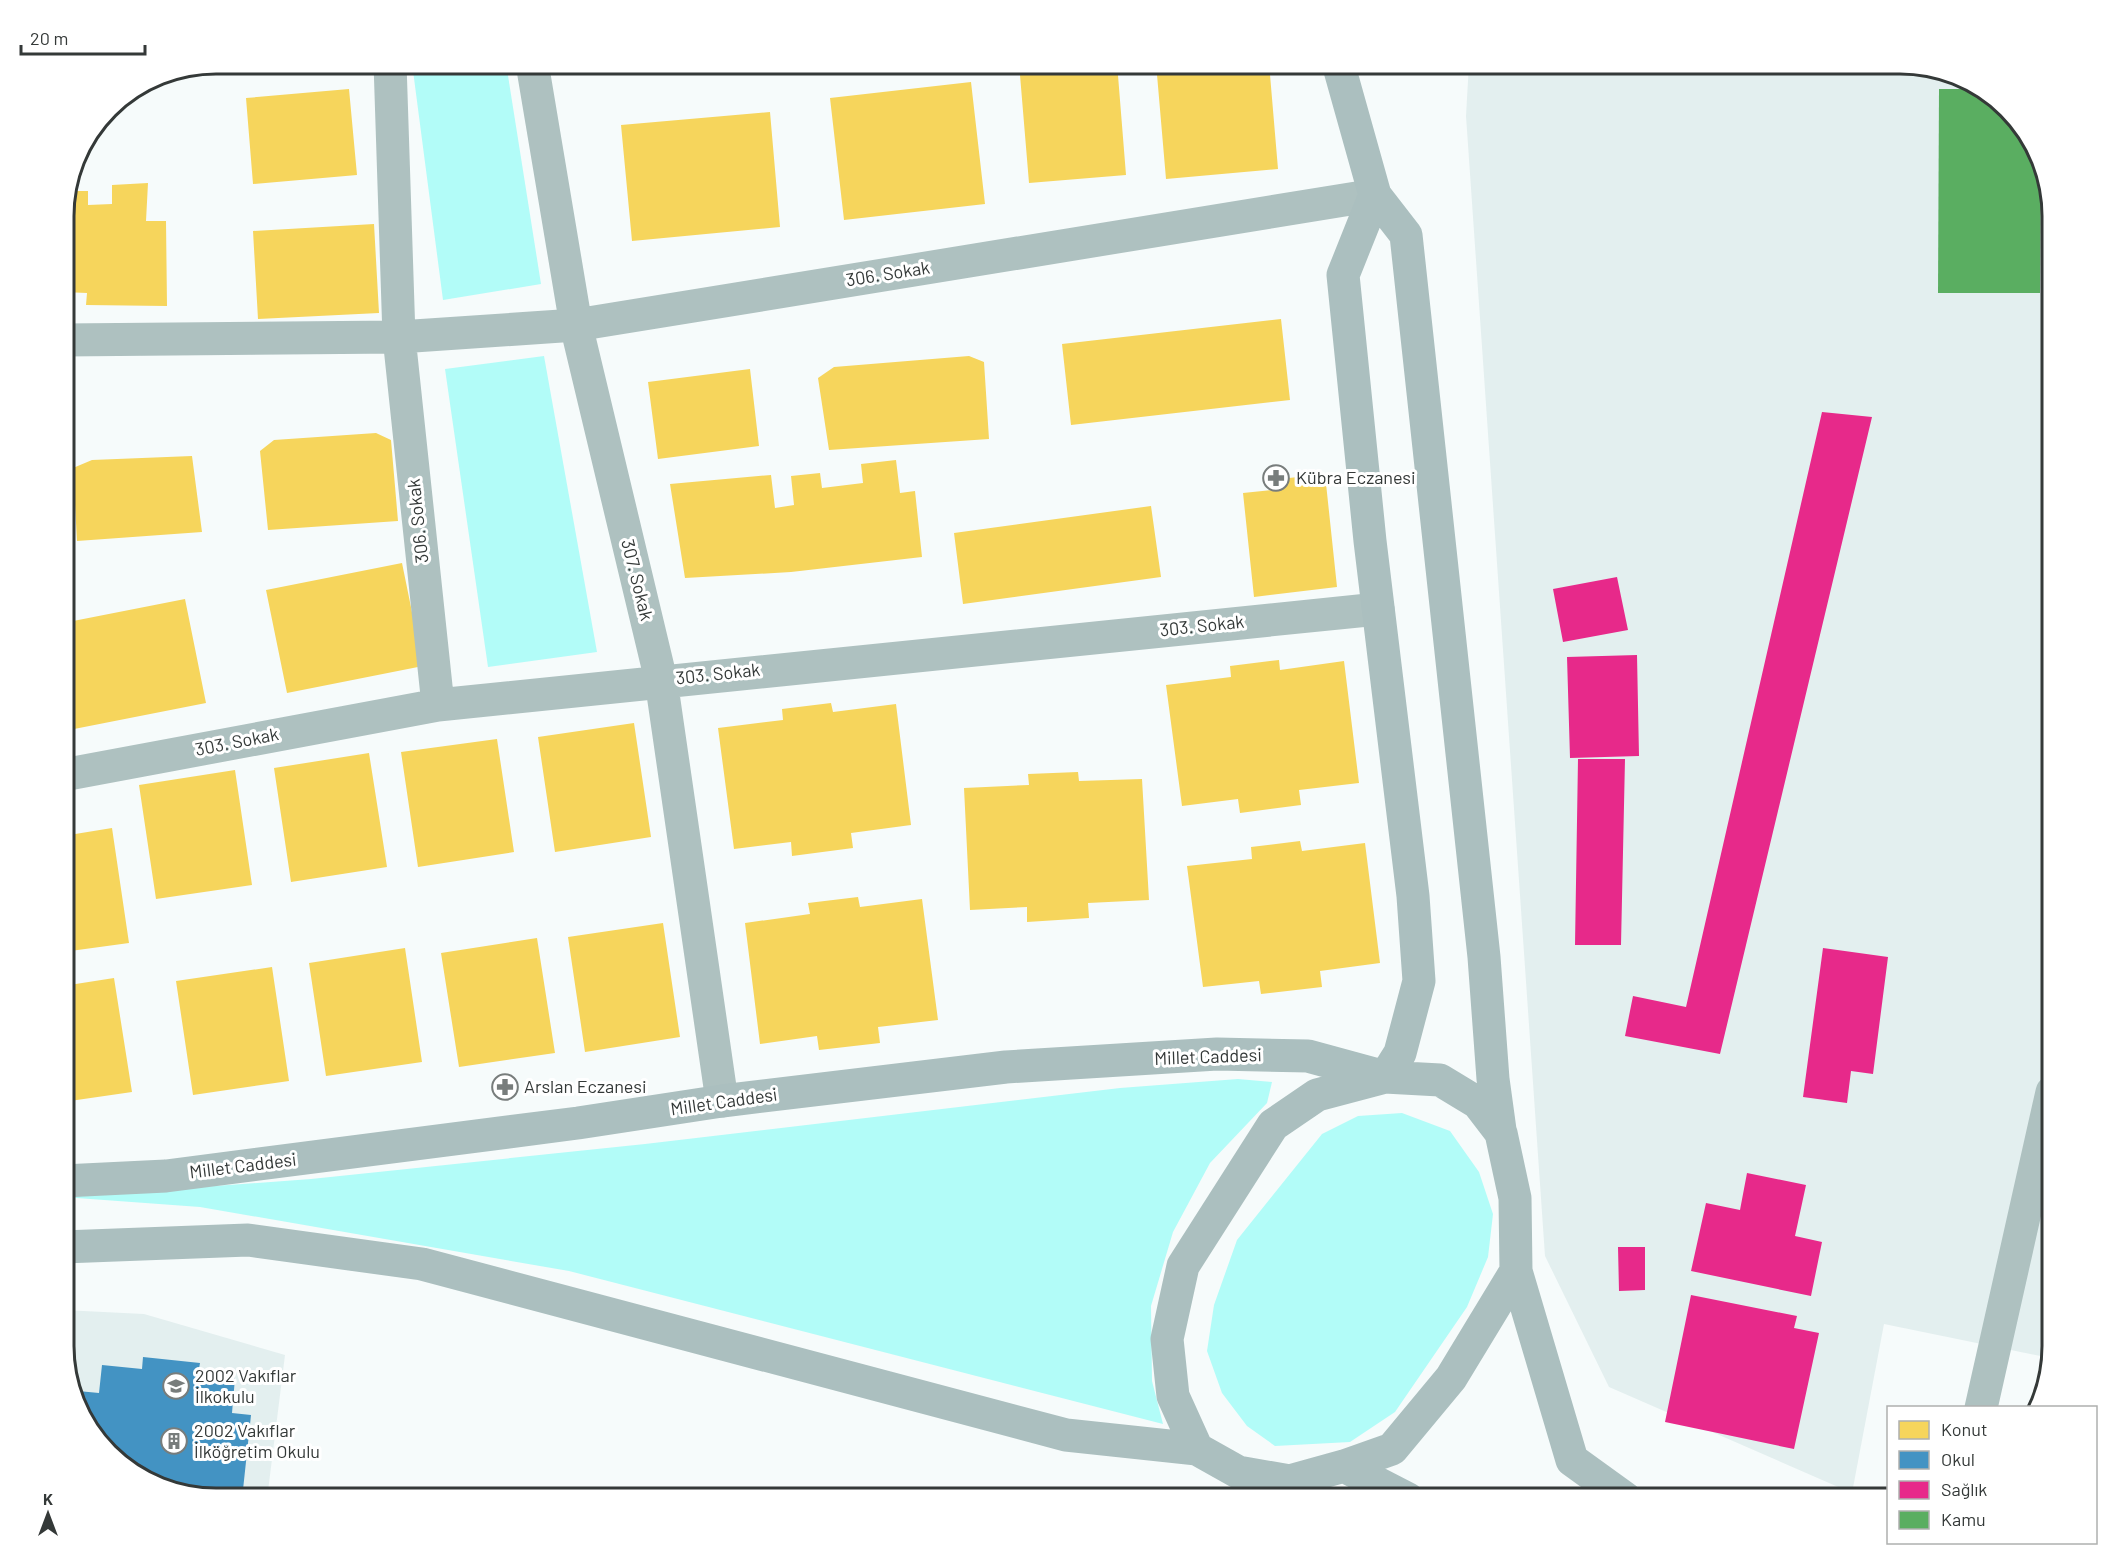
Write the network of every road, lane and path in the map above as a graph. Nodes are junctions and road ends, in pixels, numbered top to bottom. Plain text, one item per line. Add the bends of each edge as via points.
1 (390, 73) edge
2 (534, 73) edge
3 (1341, 73) edge
4 (1375, 195) junction
5 (576, 325) junction
6 (399, 337) junction
7 (74, 340) edge
8 (1378, 609) junction
9 (661, 680) junction
10 (438, 705) junction
11 (74, 773) edge
12 (1385, 1077) junction
13 (722, 1101) junction
14 (1501, 1133) junction
15 (2042, 1136) edge
16 (74, 1180) edge
17 (74, 1247) edge
18 (1516, 1271) junction
19 (1981, 1406) edge
20 (1197, 1449) junction
21 (1344, 1466) junction
22 (1387, 1488) edge
23 (1611, 1488) edge

1 - 6 street, 306. Sokak
2 - 5 street, 307. Sokak
3 - 4 main road
4 - 5 street, 306. Sokak
4 - 8 main road via 1343,275
4 - 14 main road via 1406,235
5 - 6 street, 306. Sokak
5 - 9 street, 307. Sokak
6 - 7 street, 306. Sokak
6 - 10 street, 306. Sokak
8 - 9 street, 303. Sokak
8 - 12 main road via 1413,896 1419,981 1400,1053
9 - 10 street, 303. Sokak
9 - 13 street, 307. Sokak
10 - 11 street, 303. Sokak
12 - 13 main road, Millet Caddesi via 1308,1056 1217,1054 1006,1067
12 - 14 main road via 1440,1080 1478,1103
12 - 20 main road via 1317,1095 1273,1125 1183,1266 1167,1339 1173,1396
13 - 16 main road, Millet Caddesi via 166,1176
14 - 18 main road via 1515,1198
15 - 19 street
17 - 20 main road via 249,1240 422,1264 1066,1436
18 - 21 main road via 1451,1378 1392,1449
18 - 23 main road via 1572,1460
20 - 21 main road via 1238,1472 1290,1481
21 - 22 main road

